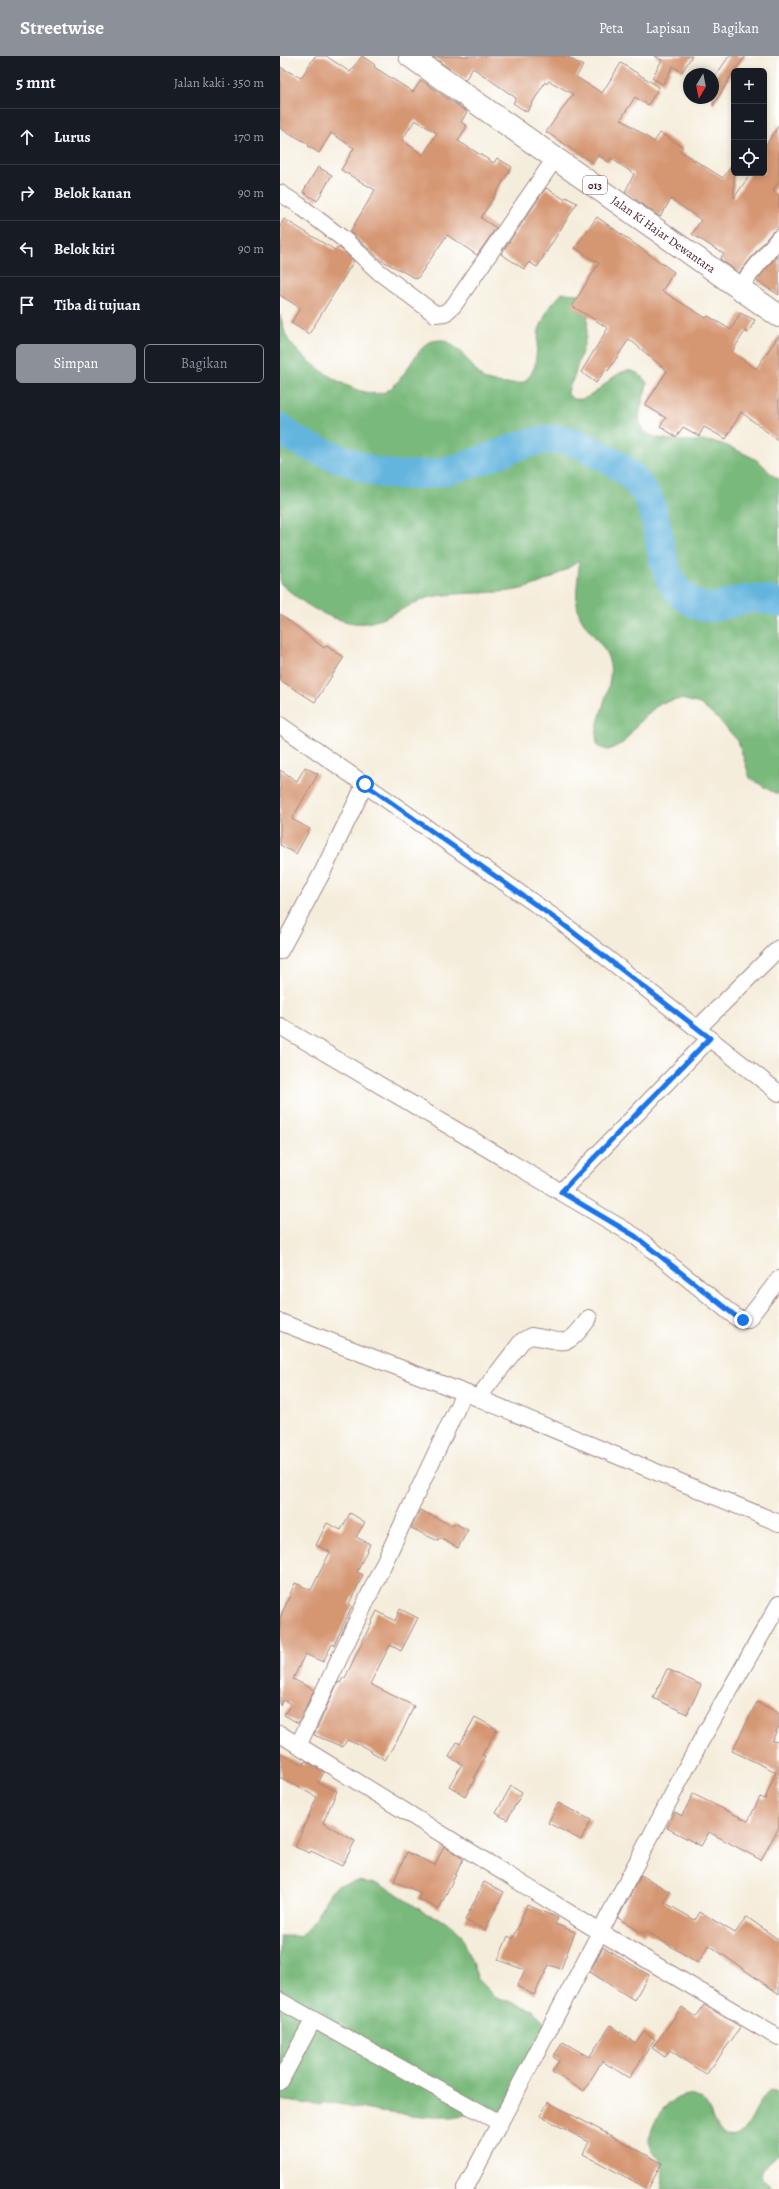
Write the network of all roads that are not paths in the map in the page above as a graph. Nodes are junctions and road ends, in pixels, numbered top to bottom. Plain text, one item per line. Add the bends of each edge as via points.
1 (410, 56) edge
2 (556, 157) junction
3 (280, 193) edge
4 (779, 238) edge
5 (738, 289) junction
6 (779, 316) edge
7 (280, 725) edge
8 (365, 784) junction
9 (779, 948) edge
10 (280, 951) edge
11 (280, 1026) edge
12 (704, 1033) junction
13 (779, 1094) edge
14 (561, 1192) junction
15 (779, 1279) edge
16 (589, 1318) dead end
17 (280, 1322) edge
18 (471, 1395) junction
19 (779, 1523) edge
20 (779, 1604) edge
21 (280, 1734) edge
22 (298, 1746) junction
23 (600, 1932) junction
24 (280, 2001) edge
25 (313, 2020) junction
26 (779, 2038) edge
27 (280, 2082) edge
28 (500, 2123) junction
29 (465, 2189) edge

1 - 2 main road, Jalan Ki Hajar Dewantara / 013
2 - 3 street via 454,305 445,313 436,314 421,304 379,272 346,241
2 - 5 main road, Jalan Ki Hajar Dewantara / 013
4 - 5 street
5 - 6 main road, Jalan Ki Hajar Dewantara / 013
7 - 8 street
8 - 10 street via 322,873
8 - 12 street via 560,922
9 - 12 street
11 - 14 street
12 - 13 street
12 - 14 street
14 - 15 street via 635,1236 738,1318 748,1319
16 - 18 street via 568,1342 531,1336 522,1341
17 - 18 street
18 - 19 street
18 - 22 street
20 - 23 street via 698,1746
21 - 22 street
22 - 23 street
23 - 26 street
23 - 28 street
24 - 25 street
25 - 27 street
25 - 28 street
28 - 29 street

